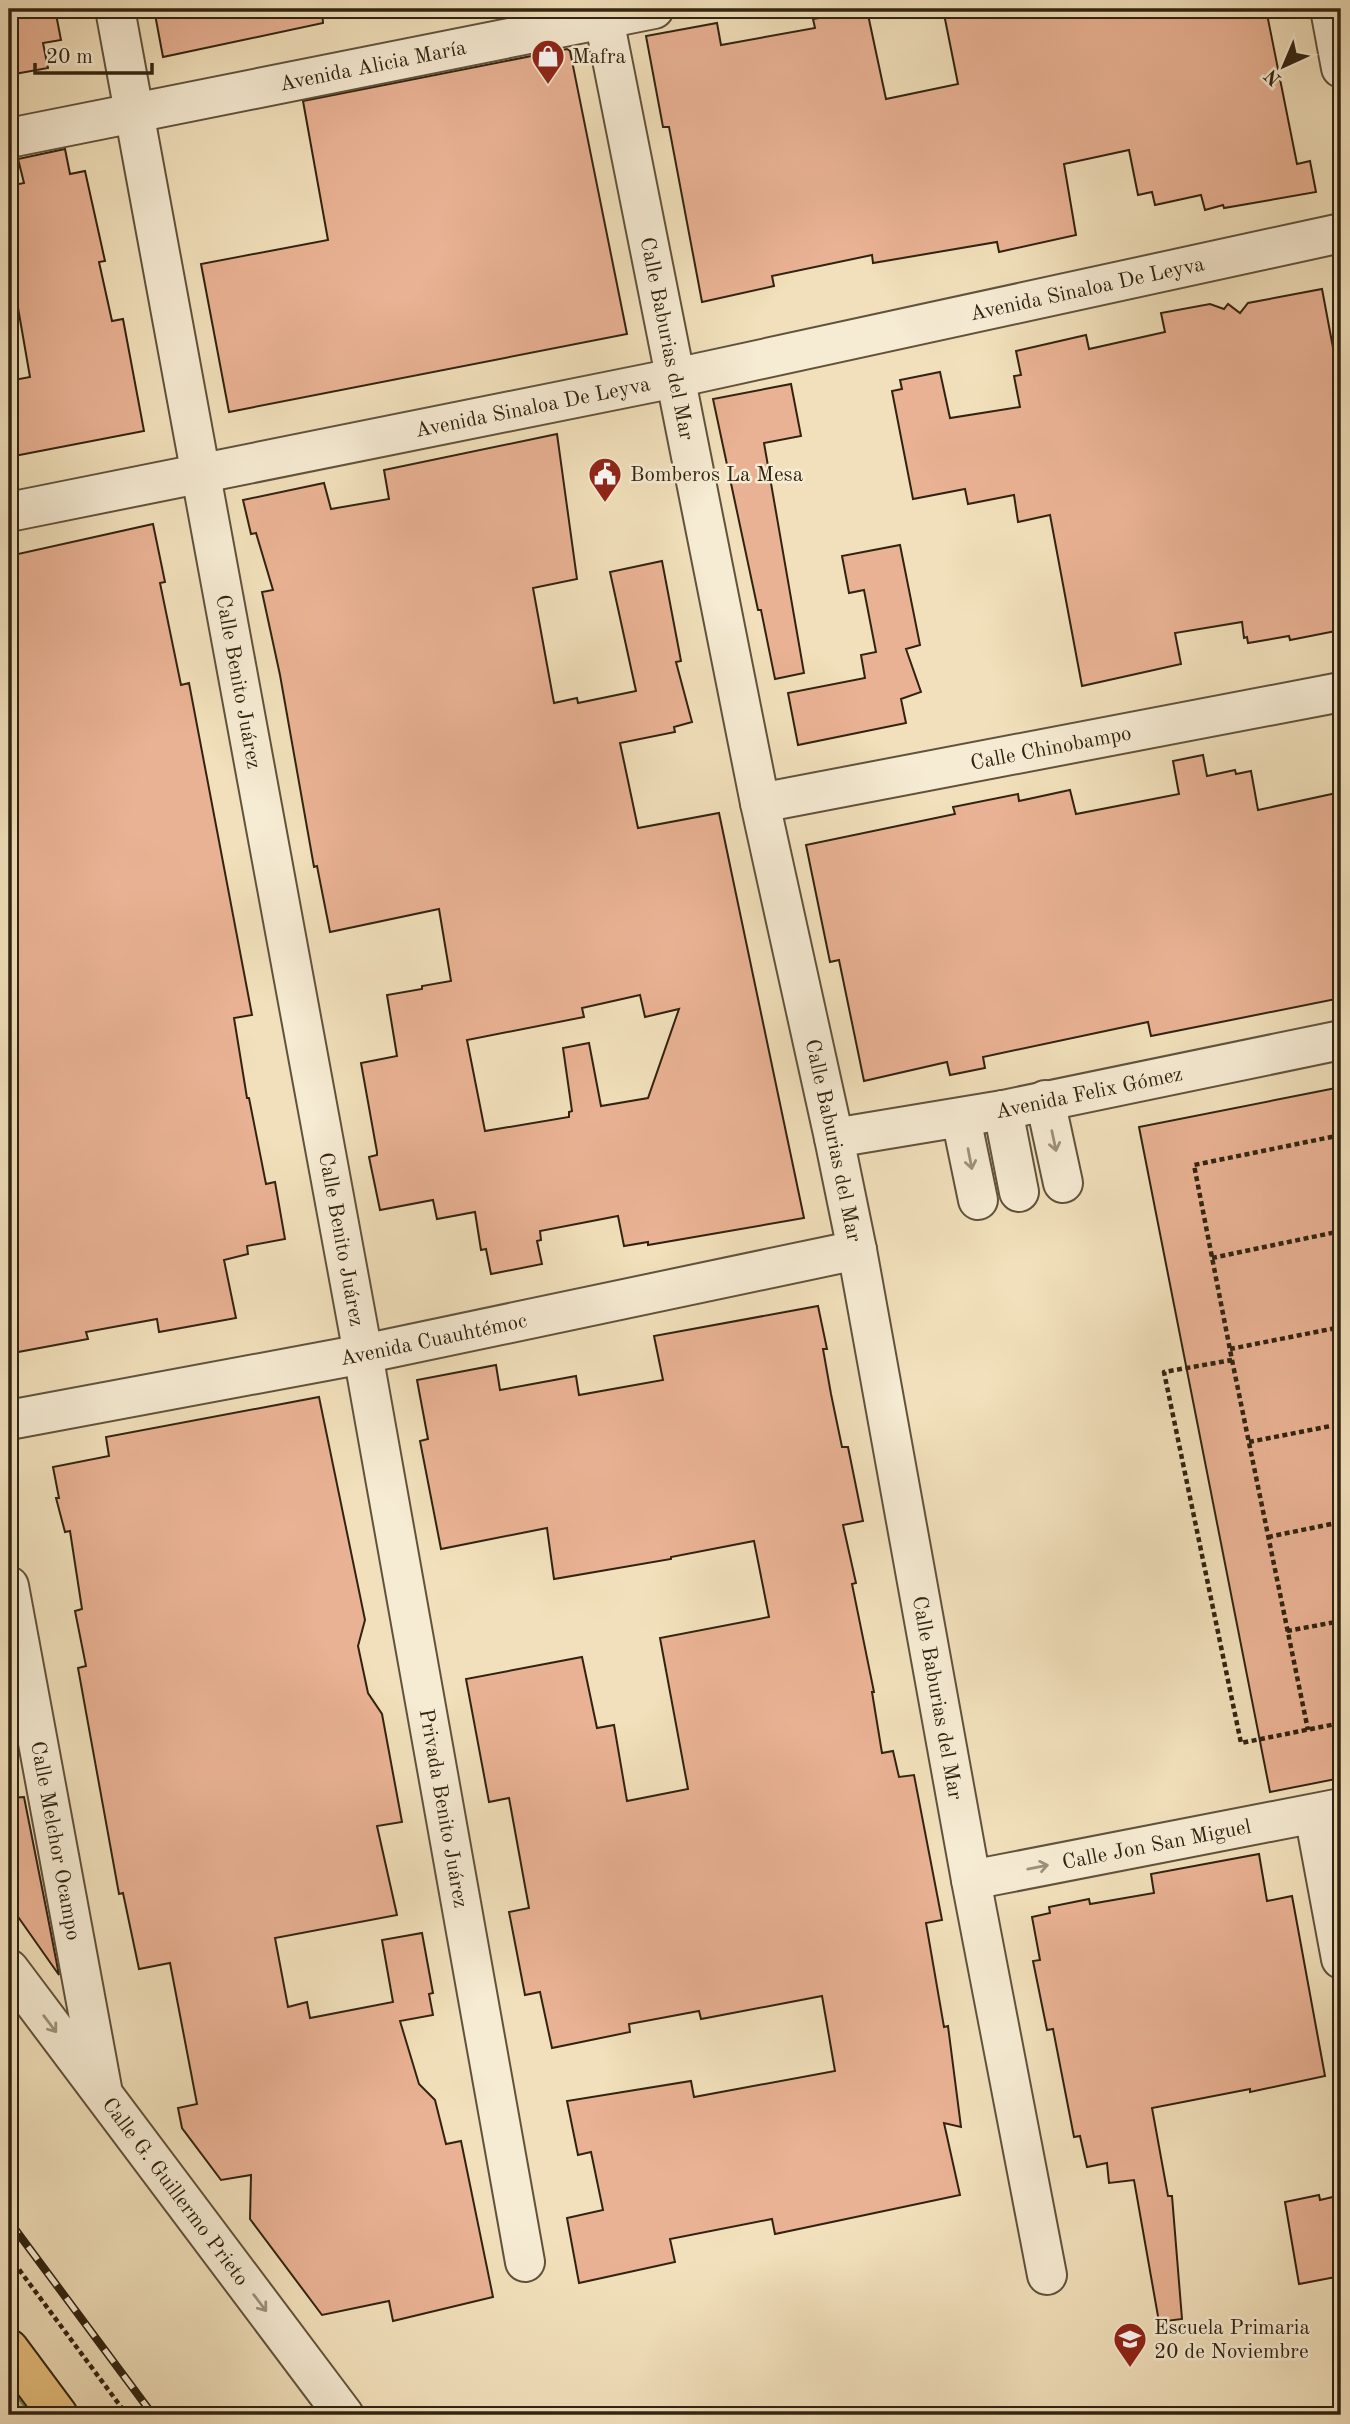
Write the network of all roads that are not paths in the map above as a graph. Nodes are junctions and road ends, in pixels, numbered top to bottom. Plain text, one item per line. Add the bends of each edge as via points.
1 (115, 9) edge
2 (654, 9) edge
3 (1330, 9) edge
4 (603, 14) edge
5 (1341, 68) edge
6 (134, 113) junction
7 (9, 138) edge
8 (1341, 233) edge
9 (675, 378) junction
10 (201, 473) junction
11 (9, 512) edge
12 (1341, 692) edge
13 (760, 803) junction
14 (1341, 1040) edge
15 (1045, 1100) junction
16 (1003, 1110) junction
17 (961, 1118) junction
18 (834, 1138) junction
19 (1063, 1183) dead end
20 (1019, 1192) dead end
21 (978, 1200) dead end
22 (856, 1250) junction
23 (363, 1354) junction
24 (9, 1420) edge
25 (9, 1586) edge
26 (1327, 1811) edge
27 (971, 1880) junction
28 (1341, 1959) edge
29 (9, 1969) edge
30 (104, 2097) junction
31 (526, 2262) dead end
32 (1047, 2275) dead end
33 (9, 2349) edge
34 (58, 2415) edge
35 (344, 2415) edge

1 - 6 street, Calle Benito Juárez
2 - 4 street, Avenida Alicia María
3 - 5 street
4 - 6 street, Avenida Alicia María
4 - 9 street, Calle Baburias del Mar
6 - 7 street, Avenida Alicia María
6 - 10 street, Calle Benito Juárez
8 - 9 street, Avenida Sinaloa De Leyva
9 - 10 street, Avenida Sinaloa De Leyva
9 - 13 street, Calle Baburias del Mar
10 - 11 street, Avenida Sinaloa De Leyva
10 - 23 street, Calle Benito Juárez
12 - 13 street, Calle Chinobampo
13 - 18 street, Calle Baburias del Mar
14 - 15 street, Avenida Felix Gómez
15 - 16 street, Avenida Felix Gómez
15 -> 19 street
16 - 17 street, Avenida Felix Gómez
16 - 20 street
17 - 18 street, Avenida Felix Gómez
17 -> 21 street
18 - 22 street, Calle Baburias del Mar
22 - 23 street, Avenida Cuauhtémoc
22 - 27 street, Calle Baburias del Mar
23 - 24 street, Avenida Cuauhtémoc
23 - 31 street, Privada Benito Juárez
25 - 30 street, Calle Melchor Ocampo
27 -> 26 street, Calle Jon San Miguel
26 - 28 street
27 - 32 street, Calle Baburias del Mar
29 -> 30 street, Calle G. Guillermo Prieto
30 -> 35 street, Calle G. Guillermo Prieto
33 - 34 main road

